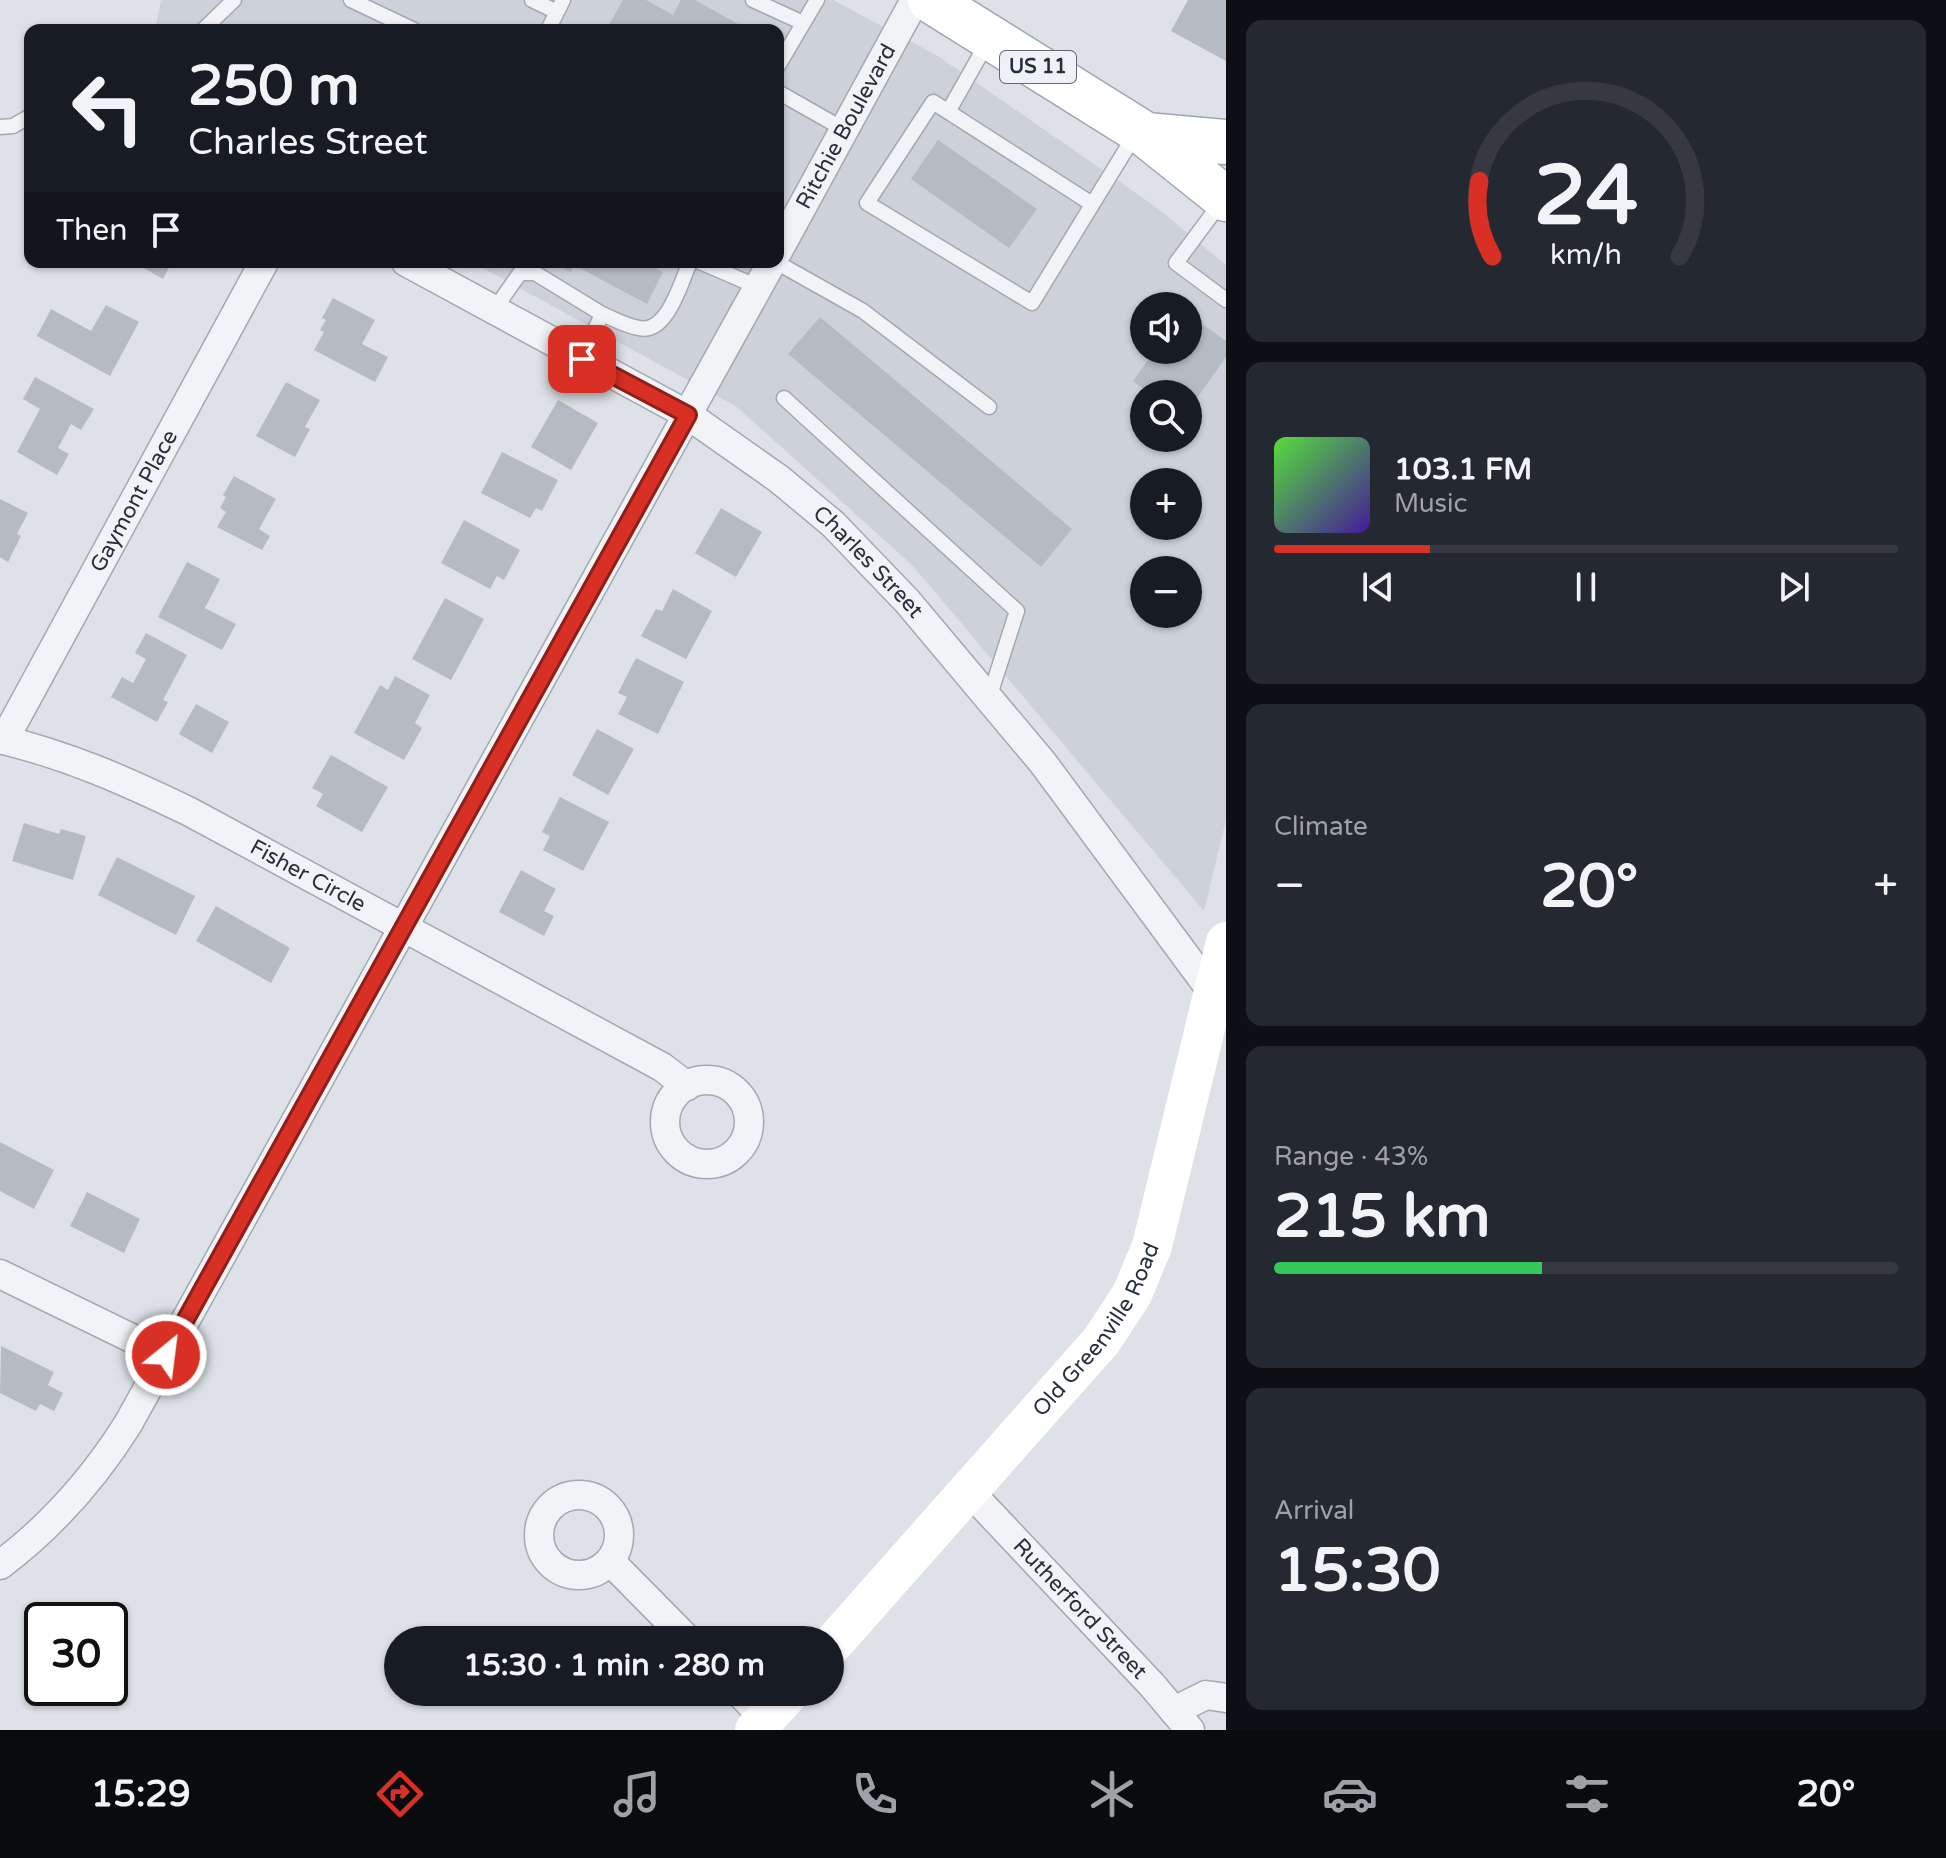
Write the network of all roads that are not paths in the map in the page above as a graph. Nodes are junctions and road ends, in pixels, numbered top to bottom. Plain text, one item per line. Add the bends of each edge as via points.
1 (234, 0) edge
2 (351, 0) edge
3 (532, 0) edge
4 (753, 0) edge
5 (817, 0) edge
6 (915, 0) edge
7 (930, 0) edge
8 (560, 6) edge
9 (803, 23) junction
10 (209, 24) edge
11 (401, 24) edge
12 (551, 24) edge
13 (990, 38) junction
14 (784, 56) edge
15 (784, 95) edge
16 (948, 112) junction
17 (24, 120) edge
18 (0, 127) edge
19 (845, 130) junction
20 (1142, 132) junction
21 (1226, 142) edge
22 (1225, 199) edge
23 (1092, 204) junction
24 (784, 240) edge
25 (261, 268) edge
26 (417, 268) edge
27 (687, 268) edge
28 (714, 268) edge
29 (770, 268) edge
30 (784, 268) edge
31 (758, 287) junction
32 (1226, 300) edge
33 (494, 310) junction
34 (602, 314) junction
35 (582, 359) junction
36 (784, 398) dead end
37 (989, 407) dead end
38 (688, 415) junction
39 (989, 698) junction
40 (2, 739) edge
41 (402, 927) junction
42 (1226, 942) edge
43 (1216, 1011) edge
44 (687, 1086) dead end
45 (0, 1274) edge
46 (166, 1355) junction
47 (969, 1491) junction
48 (610, 1561) dead end
49 (0, 1565) edge
50 (674, 1626) edge
51 (844, 1631) edge
52 (1226, 1698) edge
53 (1182, 1721) edge

1 - 10 lane
2 - 11 lane
3 - 8 lane
4 - 9 lane
5 - 9 lane
6 - 19 street, Ritchie Boulevard
7 - 13 main road, US 11
8 - 12 lane
9 - 14 lane
13 - 16 lane
13 - 20 main road, US 11
15 - 19 lane
16 - 23 lane
16 - 23 lane via 933,102 867,203 1032,303
17 - 18 lane
19 - 24 street, Ritchie Boulevard
20 - 21 main road
20 - 22 main road, US 11
20 - 23 lane
22 - 32 lane via 1176,263
25 - 40 street, Gaymont Place
26 - 33 street, Charles Street
27 - 34 lane via 663,321 652,328 641,330
28 - 31 lane
29 - 31 street
30 - 37 lane via 863,311
31 - 38 street
33 - 34 lane via 520,273 535,273
33 - 35 street, Charles Street
34 - 35 lane
35 - 38 street, Charles Street
36 - 39 lane via 1017,611
38 - 39 street, Charles Street via 833,524
38 - 41 street
39 - 43 street, Charles Street via 1043,763
40 - 41 street, Fisher Circle via 127,781
41 - 44 street, Fisher Circle via 662,1067
41 - 46 street
42 - 43 main road, Old Greenville Road
43 - 47 main road, Old Greenville Road via 1152,1246 1132,1294 1102,1340
45 - 46 street
46 - 49 street via 128,1424 82,1489
47 - 51 main road, Old Greenville Road
47 - 53 street, Rutherford Street
48 - 50 street
52 - 53 street via 1206,1695

